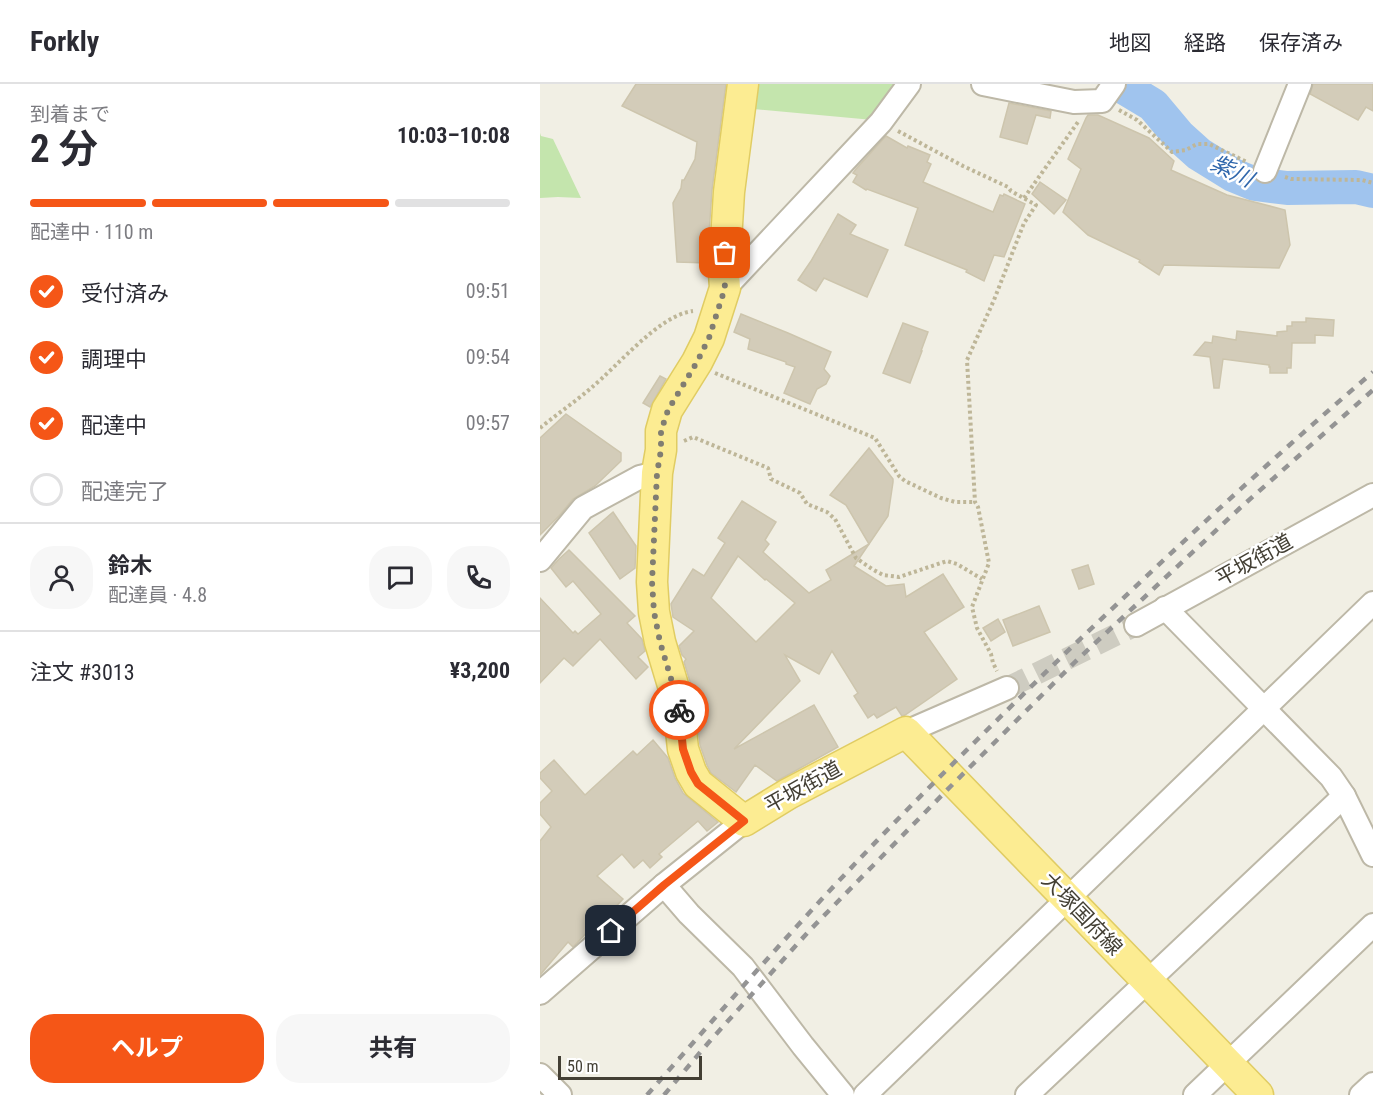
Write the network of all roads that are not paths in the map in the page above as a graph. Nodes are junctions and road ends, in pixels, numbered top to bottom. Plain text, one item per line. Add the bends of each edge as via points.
1 (743, 84) edge
2 (909, 84) edge
3 (983, 84) edge
4 (1300, 84) edge
5 (1105, 93) edge
6 (1265, 171) road end
7 (721, 300) junction
8 (659, 462) junction
9 (1373, 495) edge
10 (540, 560) edge
11 (1373, 603) edge
12 (1165, 608) junction
13 (1136, 625) tunnel mouth
14 (1007, 688) tunnel mouth
15 (1264, 709) junction
16 (906, 732) junction
17 (1344, 796) junction
18 (744, 821) junction
19 (1373, 855) edge
20 (664, 885) junction
21 (1067, 899) junction
22 (1373, 925) edge
23 (1148, 981) junction
24 (540, 993) edge
25 (1227, 1064) junction
26 (540, 1075) edge
27 (1373, 1084) edge
28 (560, 1095) edge
29 (843, 1095) edge
30 (865, 1095) edge
31 (1027, 1095) edge
32 (1195, 1095) edge
33 (1258, 1095) edge
34 (1361, 1095) edge

1 - 7 main road
2 - 7 street via 881,122
3 - 5 street via 1074,102
4 - 6 street
7 - 8 main road via 709,338 668,410 661,431
8 - 10 street via 583,508
8 - 18 main road via 654,612 678,702 683,749 698,784
9 - 12 street, 平坂街道
11 - 15 street
12 - 13 street, 平坂街道
12 - 15 street
14 - 16 street, 平坂街道
15 - 17 street via 1331,777
15 - 21 street
16 - 18 main road, 平坂街道
16 - 21 main road, 大塚国府線
17 - 19 street
17 - 23 street
18 - 20 street, 平坂街道
20 - 24 street, 平坂街道
20 - 29 street via 743,967
21 - 23 main road, 大塚国府線
21 - 30 street
22 - 25 street
23 - 25 main road, 大塚国府線
23 - 31 street
25 - 32 street
25 - 33 main road, 大塚国府線
26 - 28 street
27 - 34 street

